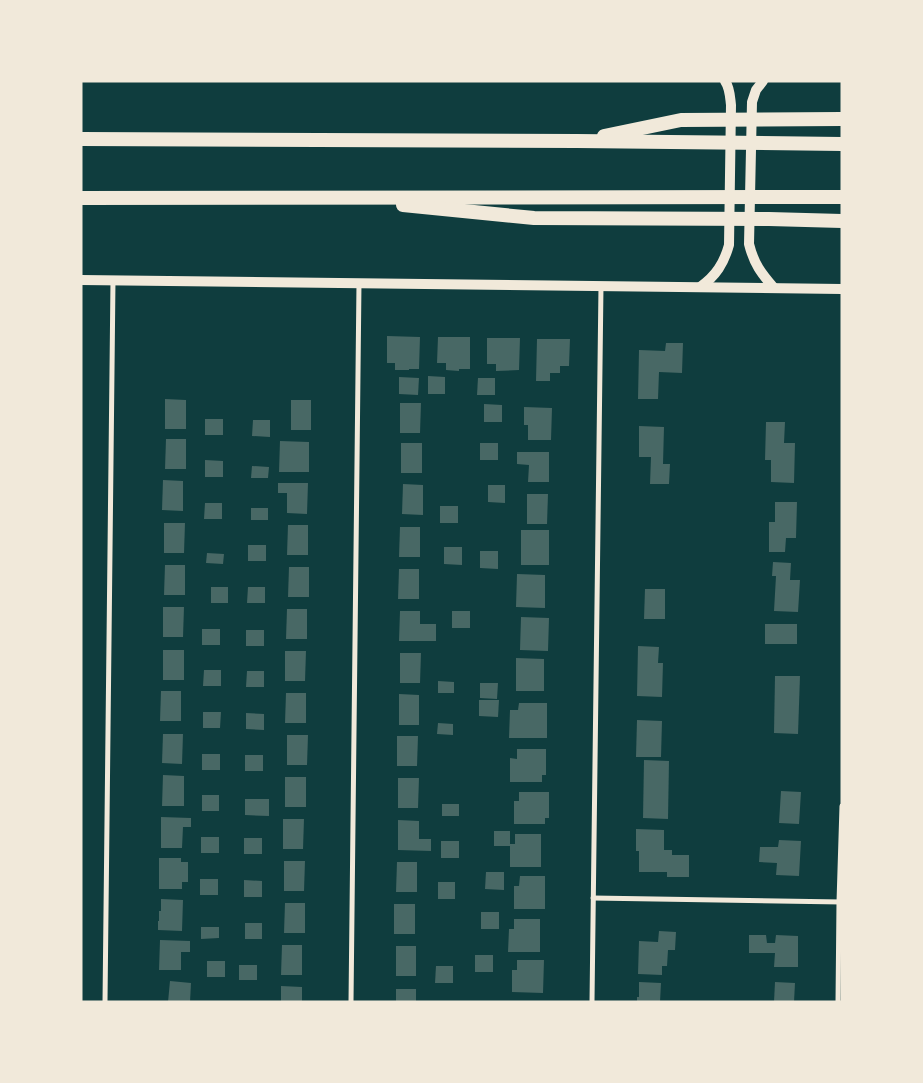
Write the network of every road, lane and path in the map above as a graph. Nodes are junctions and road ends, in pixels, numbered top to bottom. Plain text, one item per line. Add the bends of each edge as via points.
1 (724, 81) edge
2 (763, 81) edge
3 (842, 119) edge
4 (81, 139) edge
5 (577, 141) junction
6 (842, 144) edge
7 (842, 197) edge
8 (81, 198) edge
9 (323, 198) junction
10 (842, 221) edge
11 (81, 280) edge
12 (113, 280) junction
13 (359, 283) junction
14 (601, 285) junction
15 (700, 287) junction
16 (774, 288) junction
17 (842, 288) edge
18 (842, 806) edge
19 (593, 898) junction
20 (840, 902) edge
21 (105, 1002) edge
22 (351, 1002) edge
23 (592, 1002) edge
24 (838, 1002) edge

1 - 15 main road via 731,105 729,245 726,258 711,280
2 - 16 main road via 752,102 749,244 757,268
3 - 5 highway via 680,120
4 - 5 highway
5 - 6 highway
7 - 9 highway
8 - 9 highway
9 - 10 highway via 534,218
11 - 12 main road
12 - 13 main road
12 - 21 street
13 - 14 main road
13 - 22 street
14 - 15 main road
14 - 19 street
15 - 16 main road
16 - 17 main road
18 - 20 street
19 - 20 street
19 - 23 street
20 - 24 street

